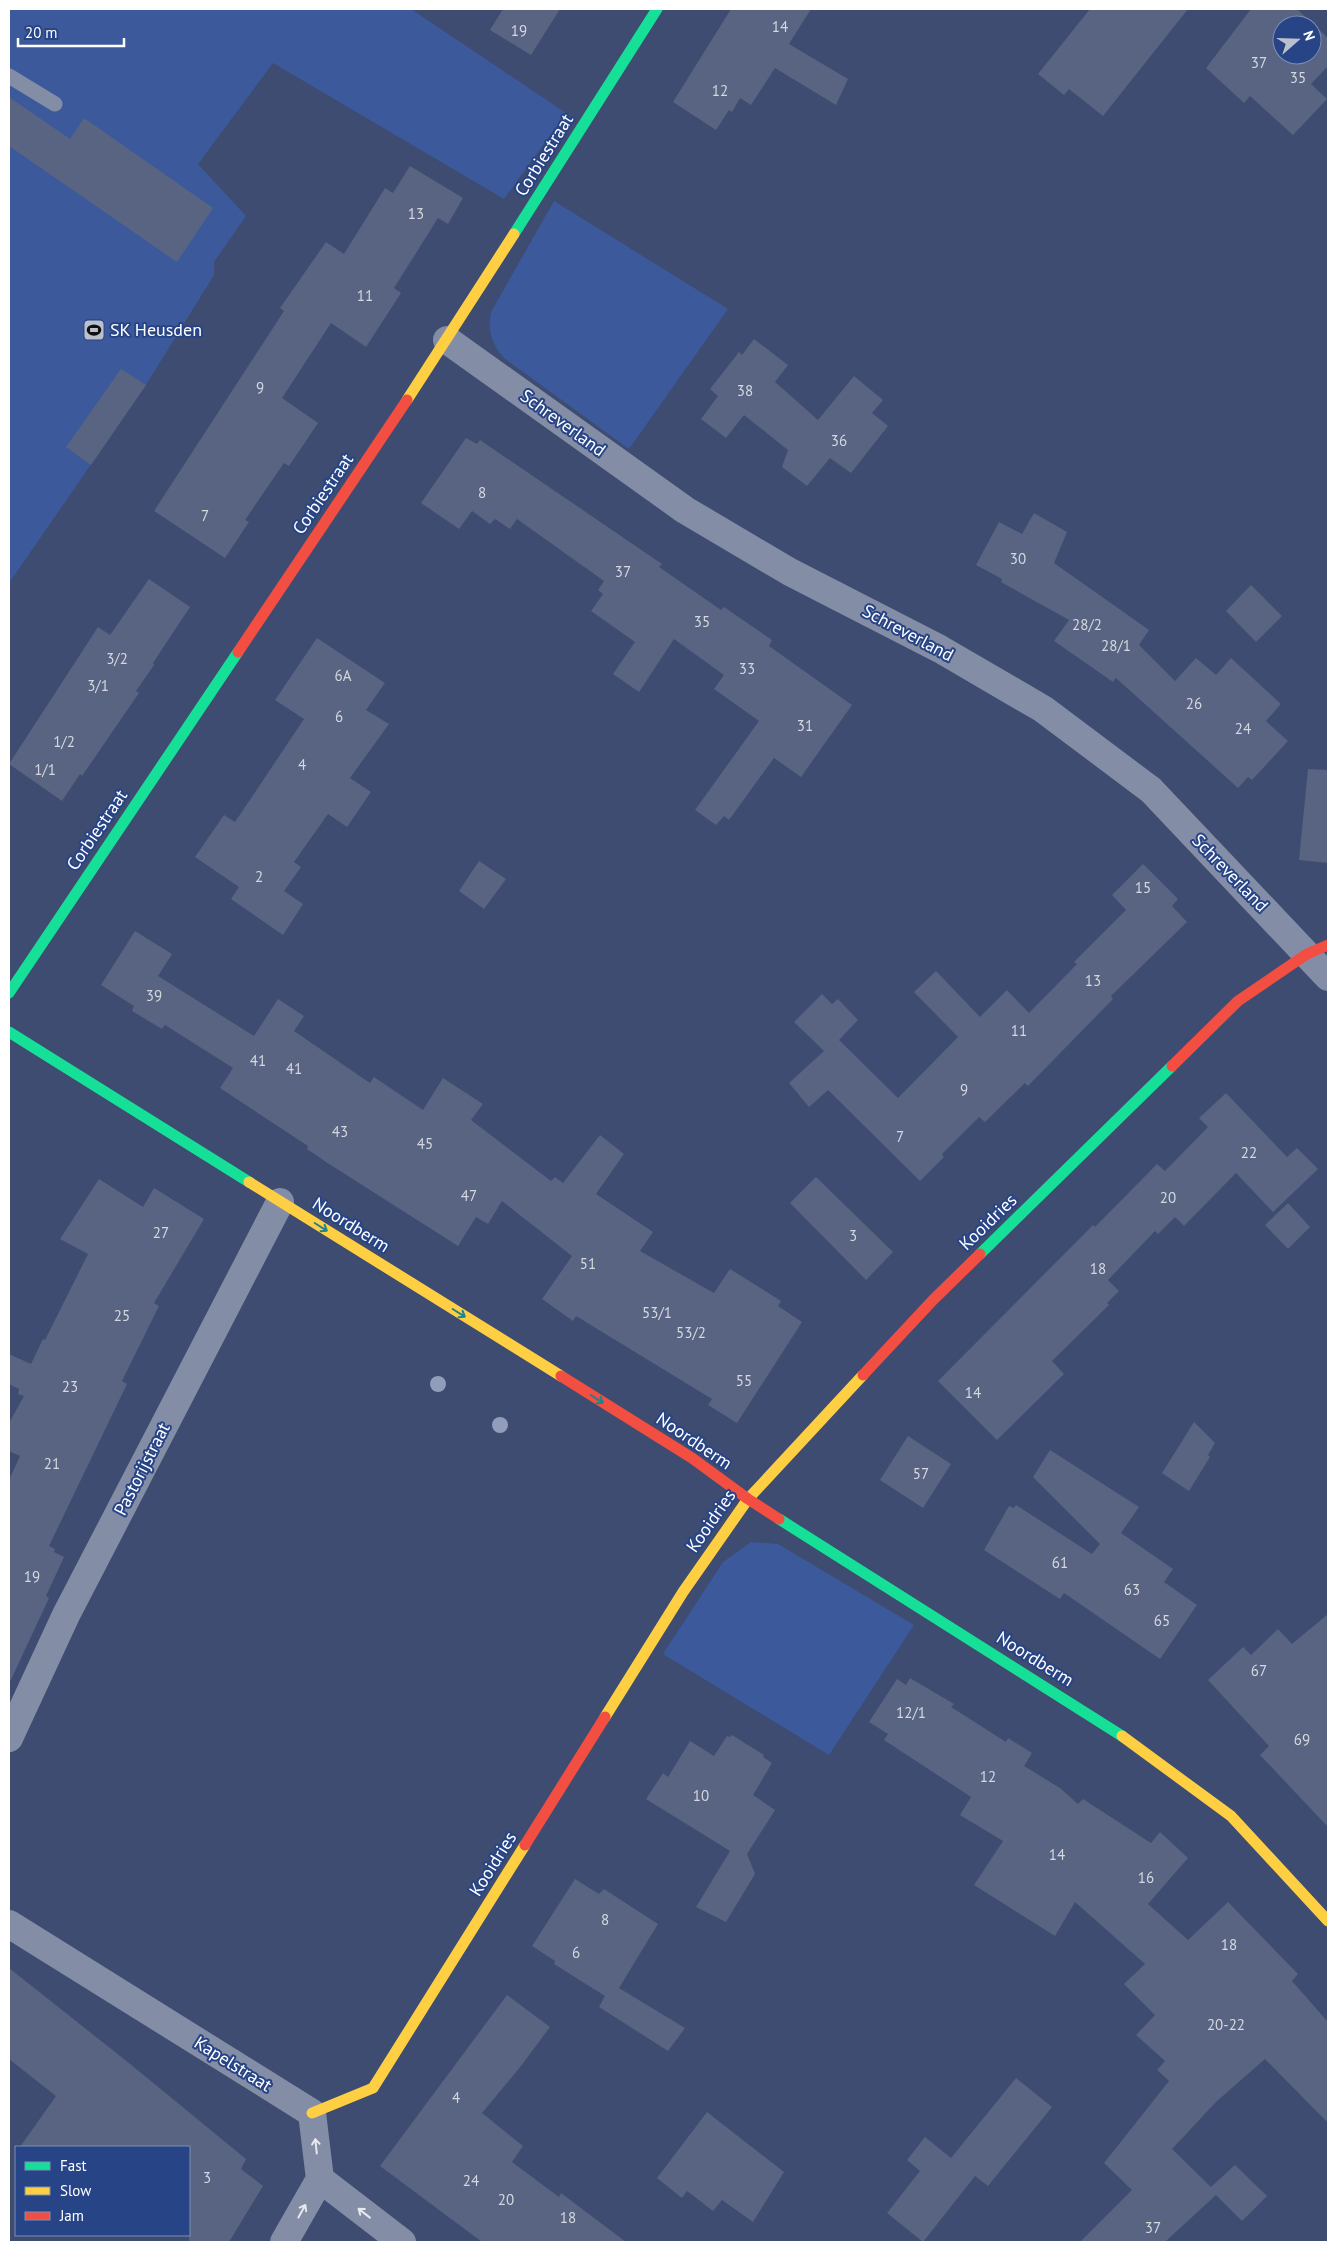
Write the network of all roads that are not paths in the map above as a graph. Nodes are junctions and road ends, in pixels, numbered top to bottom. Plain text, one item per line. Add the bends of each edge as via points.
1 (656, 9) edge
2 (9, 76) edge
3 (55, 104) dead end
4 (447, 340) junction
5 (1318, 950) edge
6 (1328, 977) edge
7 (9, 993) edge
8 (9, 1032) edge
9 (280, 1202) junction
10 (748, 1499) junction
11 (9, 1738) edge
12 (1328, 1921) edge
13 (9, 1924) edge
14 (312, 2114) junction
15 (320, 2179) junction
16 (284, 2242) edge
17 (402, 2242) edge

1 - 4 street, Corbiestraat
2 - 3 lane
4 - 5 street, Schreverland via 684,510 790,572 940,649 1043,709 1151,790
4 - 7 street, Corbiestraat
5 - 6 street, Schreverland
5 - 10 street, Kooidries via 1238,1001 933,1300
8 - 9 street, Noordberm
9 -> 10 street, Noordberm via 692,1458
9 - 11 street, Pastorijstraat via 66,1615
10 - 12 street, Noordberm via 1116,1732 1231,1816
10 - 14 street, Kooidries via 683,1592 373,2088
13 - 14 street, Kapelstraat
15 -> 14 street
16 -> 15 street
17 -> 15 street

